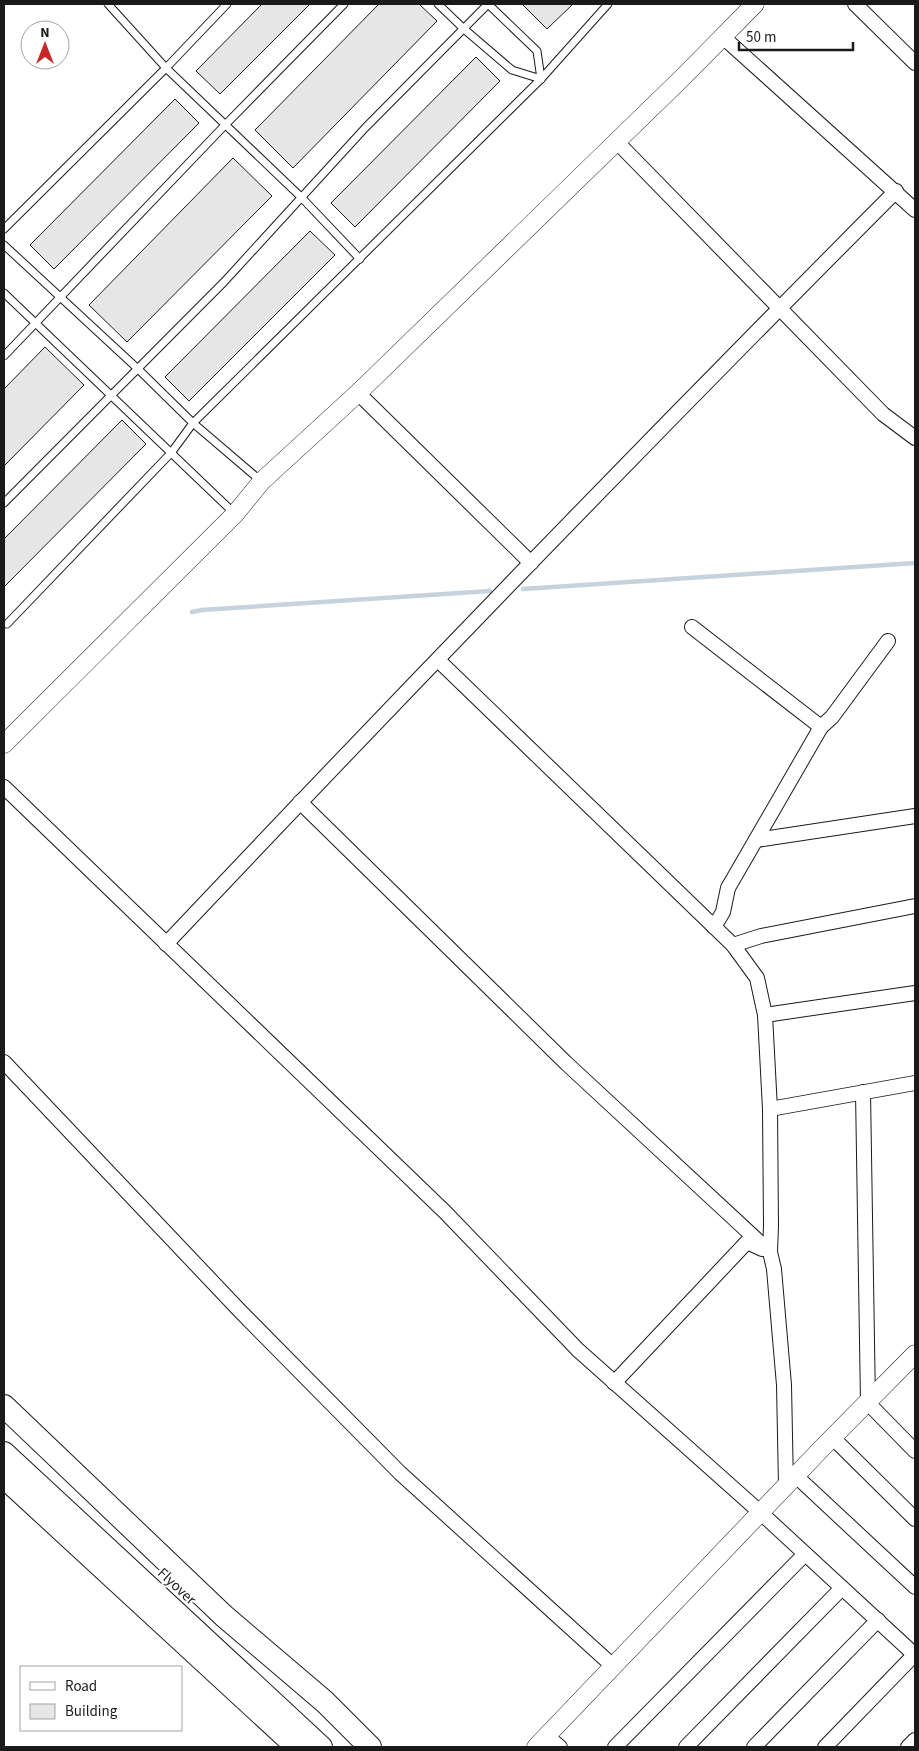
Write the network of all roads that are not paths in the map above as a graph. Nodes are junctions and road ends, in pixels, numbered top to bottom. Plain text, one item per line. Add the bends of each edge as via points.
1 (108, 4) edge
2 (227, 4) edge
3 (344, 4) edge
4 (438, 4) edge
5 (488, 4) edge
6 (608, 4) edge
7 (756, 4) edge
8 (856, 4) edge
9 (464, 29) junction
10 (722, 37) junction
11 (914, 61) edge
12 (166, 68) junction
13 (541, 80) junction
14 (226, 124) junction
15 (616, 141) junction
16 (896, 191) junction
17 (301, 197) junction
18 (915, 210) edge
19 (4, 229) edge
20 (4, 245) edge
21 (360, 258) junction
22 (4, 293) edge
23 (60, 296) junction
24 (778, 309) junction
25 (36, 323) junction
26 (4, 356) edge
27 (138, 369) junction
28 (358, 393) junction
29 (110, 395) junction
30 (194, 424) junction
31 (915, 438) edge
32 (171, 453) junction
33 (262, 481) junction
34 (4, 503) edge
35 (235, 514) junction
36 (531, 563) junction
37 (5, 625) edge
38 (692, 627) dead end
39 (888, 641) dead end
40 (438, 660) junction
41 (820, 727) junction
42 (4, 744) edge
43 (4, 787) edge
44 (300, 802) junction
45 (914, 814) edge
46 (756, 840) junction
47 (915, 906) edge
48 (714, 927) junction
49 (166, 944) junction
50 (733, 945) junction
51 (915, 993) edge
52 (765, 1015) junction
53 (4, 1062) edge
54 (915, 1082) edge
55 (863, 1092) junction
56 (770, 1109) junction
57 (770, 1252) junction
58 (915, 1354) edge
59 (614, 1383) junction
60 (868, 1403) junction
61 (4, 1406) edge
62 (4, 1425) edge
63 (833, 1438) junction
64 (912, 1442) edge
65 (4, 1453) edge
66 (4, 1477) edge
67 (791, 1481) junction
68 (760, 1513) junction
69 (915, 1519) edge
70 (805, 1554) junction
71 (915, 1587) edge
72 (842, 1588) junction
73 (878, 1620) junction
74 (915, 1655) edge
75 (614, 1667) junction
76 (915, 1740) edge
77 (548, 1743) edge
78 (297, 1747) edge
79 (321, 1747) edge
80 (350, 1747) edge
81 (370, 1747) edge
82 (615, 1747) edge
83 (686, 1747) edge
84 (754, 1747) edge
85 (825, 1747) edge
86 (908, 1747) edge

1 - 12 lane
2 - 12 lane
3 - 14 lane
4 - 9 lane
5 - 9 lane
5 - 13 lane via 537,51
6 - 13 lane
7 - 10 street
8 - 11 street
9 - 13 lane via 512,70
9 - 17 lane
10 - 15 street
10 - 16 street
12 - 14 lane
12 - 19 lane
13 - 21 lane
14 - 17 lane
14 - 23 lane
15 - 24 street
15 - 28 street
16 - 18 street
16 - 24 street
17 - 21 lane
17 - 27 lane via 224,282
20 - 23 lane
21 - 30 lane
22 - 25 lane
23 - 25 lane
23 - 27 lane
24 - 31 street via 883,414
24 - 36 street
25 - 26 lane
25 - 29 lane
27 - 29 lane
27 - 30 lane
28 - 33 street
28 - 36 street
29 - 32 lane
29 - 34 lane
30 - 32 lane
30 - 33 lane
32 - 35 lane
32 - 37 lane
33 - 35 street
35 - 42 street
36 - 40 street
38 - 41 street
39 - 41 street via 832,717
40 - 44 street
40 - 48 street
41 - 46 street
43 - 49 street
44 - 49 street
44 - 57 street via 566,1063
45 - 46 street
46 - 48 street via 728,888
47 - 50 street via 761,936
48 - 50 street
49 - 59 street via 445,1212
50 - 52 street via 757,978
51 - 52 street
52 - 56 street
53 - 75 street via 233,1304 400,1473
54 - 55 street
55 - 56 street
55 - 60 street
56 - 57 street
57 - 59 street via 747,1242
57 - 67 street
58 - 60 street
59 - 68 street
60 - 63 street
60 - 64 street
61 - 81 highway via 224,1616 325,1702
62 - 80 highway, Flyover
63 - 67 street
63 - 69 street
65 - 79 highway, Flyover
66 - 78 highway
67 - 68 street
67 - 71 street
68 - 70 street
68 - 75 street
70 - 72 street
70 - 82 street
72 - 73 street
72 - 83 street
73 - 74 street
73 - 84 street
74 - 85 street
75 - 77 street
76 - 86 street

